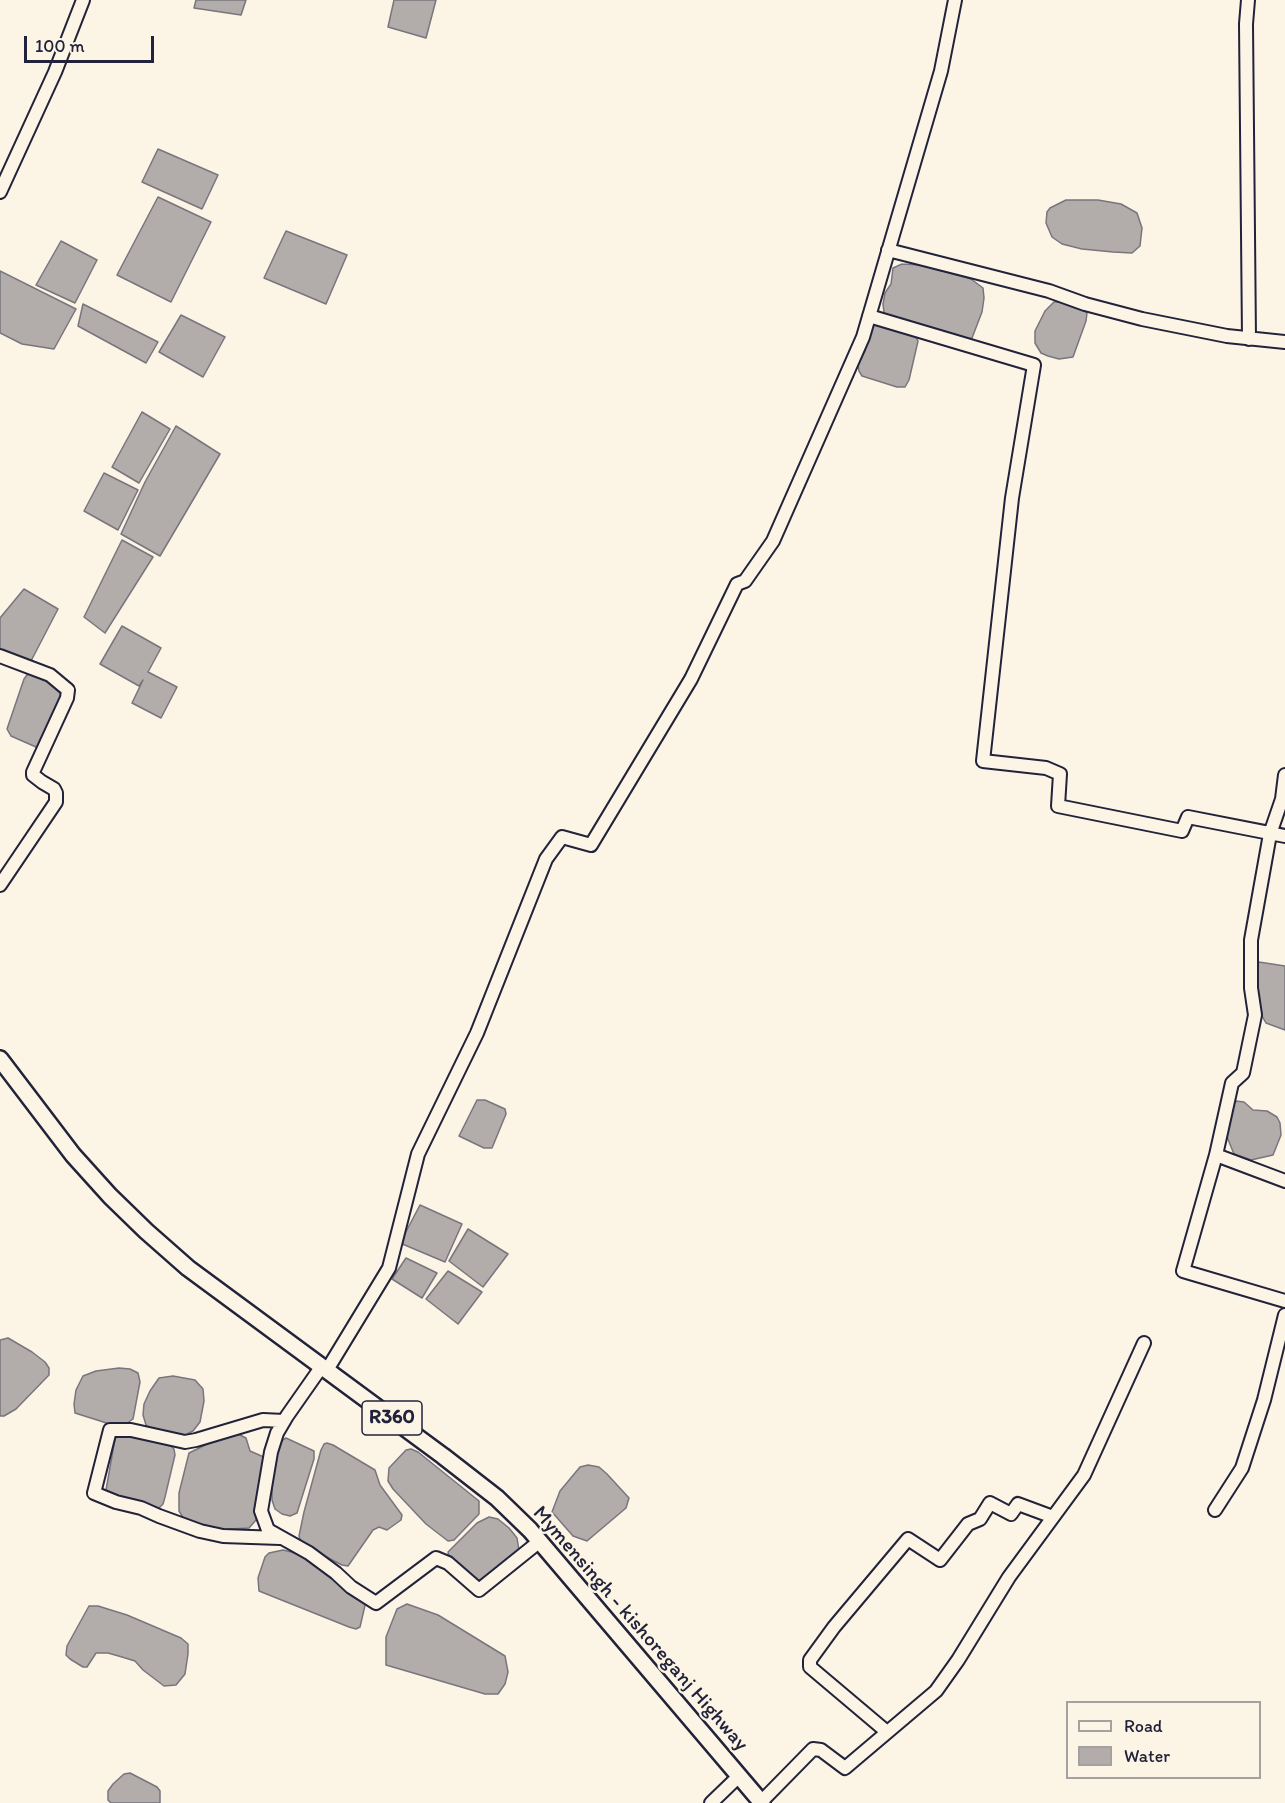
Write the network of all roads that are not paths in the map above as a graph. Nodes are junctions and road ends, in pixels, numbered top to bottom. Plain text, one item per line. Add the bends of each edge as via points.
1 (83, 0) edge
2 (955, 0) edge
3 (1248, 0) edge
4 (0, 192) edge
5 (888, 250) junction
6 (869, 316) junction
7 (1249, 339) junction
8 (1285, 342) edge
9 (0, 656) edge
10 (1285, 775) edge
11 (1270, 834) junction
12 (1285, 836) edge
13 (0, 885) edge
14 (0, 1059) edge
15 (1216, 1155) junction
16 (1285, 1181) edge
17 (1285, 1302) edge
18 (1285, 1315) edge
19 (1144, 1343) dead end
20 (324, 1368) junction
21 (284, 1421) junction
22 (1215, 1510) dead end
23 (1053, 1517) junction
24 (281, 1538) junction
25 (540, 1541) junction
26 (887, 1732) junction
27 (739, 1776) junction
28 (711, 1803) edge
29 (761, 1803) edge

1 - 4 street
2 - 5 street via 941,71
3 - 7 street
5 - 6 street
5 - 7 street via 1142,319
6 - 11 street via 1034,365 1012,498 983,761 1046,768 1060,774 1058,806 1182,831 1188,817
6 - 20 street via 774,541 745,581 737,584 691,679 591,845 562,837 546,859 477,1033 418,1154 389,1268
7 - 8 street
9 - 13 street via 50,675 68,690 33,772 33,776 54,789 56,802
10 - 11 street via 1282,799
11 - 12 street
11 - 15 street via 1251,940 1255,1015 1244,1072 1233,1083
14 - 20 main road, Mymensingh - kishoreganj Highway / R360 via 73,1155 146,1232 188,1268
15 - 16 street
15 - 17 street via 1183,1271
18 - 22 street via 1242,1468
19 - 23 street via 1084,1475
20 - 21 street
20 - 25 main road, Mymensingh - kishoreganj Highway / R360 via 497,1498
21 - 24 street via 272,1452 261,1511 268,1530
21 - 24 street via 263,1420 185,1442 131,1430 110,1430 94,1493 200,1531 223,1536
23 - 26 street via 1009,1576 936,1691
23 - 26 street via 1018,1504 1011,1514 990,1503 980,1519 968,1524 940,1560 908,1539 834,1627 810,1660 810,1666
24 - 25 street via 323,1562 376,1603 436,1558 448,1563 479,1590
25 - 27 main road, Mymensingh - kishoreganj Highway / R360
26 - 29 street via 845,1768 821,1750 813,1749
27 - 28 street
27 - 29 main road, Mymensingh - kishoreganj Highway / R360

